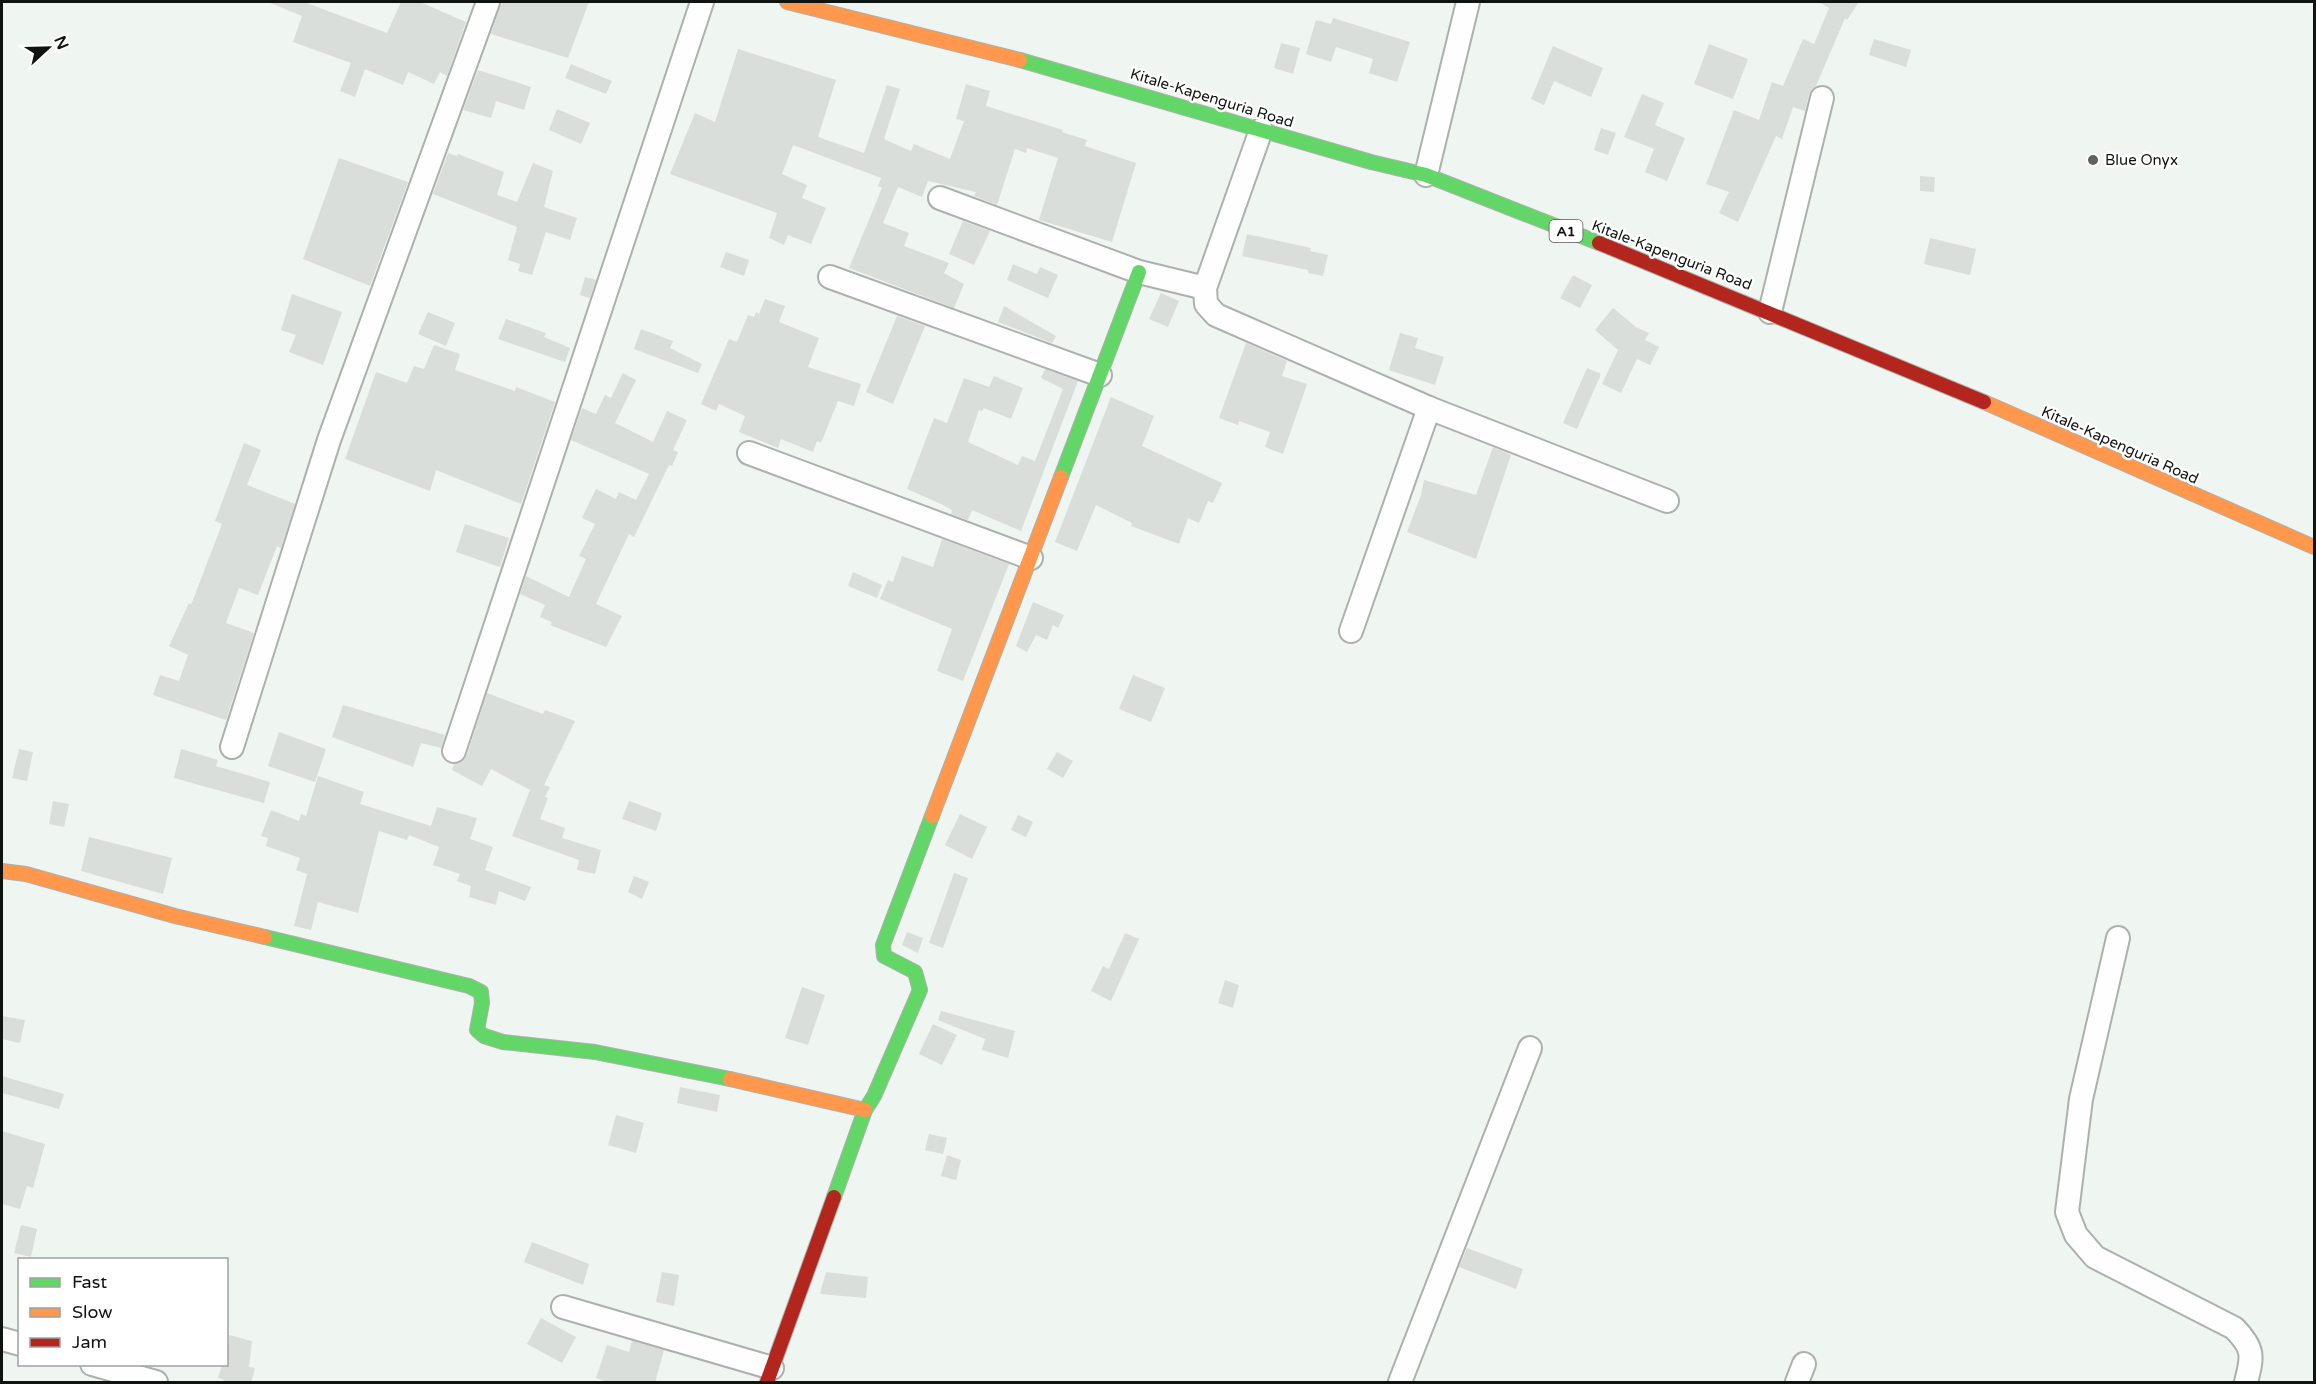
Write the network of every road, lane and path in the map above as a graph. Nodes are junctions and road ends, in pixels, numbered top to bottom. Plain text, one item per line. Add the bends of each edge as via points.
1 (488, 2) edge
2 (702, 2) edge
3 (787, 2) edge
4 (1468, 2) edge
5 (1822, 98) dead end
6 (1261, 130) junction
7 (1426, 175) junction
8 (940, 198) dead end
9 (1139, 272) junction
10 (830, 277) dead end
11 (1205, 288) junction
12 (1770, 312) junction
13 (1100, 375) junction
14 (1430, 408) junction
15 (749, 453) dead end
16 (1667, 501) dead end
17 (2314, 547) edge
18 (1031, 558) junction
19 (1351, 631) dead end
20 (231, 747) dead end
21 (454, 751) dead end
22 (2, 871) edge
23 (2118, 938) dead end
24 (1530, 1048) dead end
25 (865, 1110) junction
26 (563, 1307) dead end
27 (2, 1339) edge
28 (18, 1343) edge
29 (96, 1366) edge
30 (769, 1375) edge
31 (156, 1383) edge
32 (1400, 1383) edge
33 (2246, 1383) edge

1 - 20 street via 329,440
2 - 21 street
3 - 6 main road, Kitale-Kapenguria Road / A1 via 1065,71
4 - 7 street
5 - 12 street
6 - 7 main road, Kitale-Kapenguria Road / A1
6 - 11 street
7 - 12 main road, Kitale-Kapenguria Road / A1
8 - 9 street
9 - 11 street
9 - 13 main road
10 - 13 street
11 - 14 street via 1206,304 1216,315
12 - 17 main road, Kitale-Kapenguria Road / A1
13 - 18 main road
14 - 16 street
14 - 19 street
15 - 18 street
18 - 25 main road via 883,945 884,956 915,972 920,990
22 - 25 main road via 469,986 481,992 484,1002 477,1030 492,1039 710,1075
23 - 33 street via 2081,1099 2067,1212 2076,1235 2095,1257 2234,1328 2248,1342 2252,1358
24 - 32 street
25 - 30 main road
26 - 30 street
27 - 28 street
29 - 31 street

